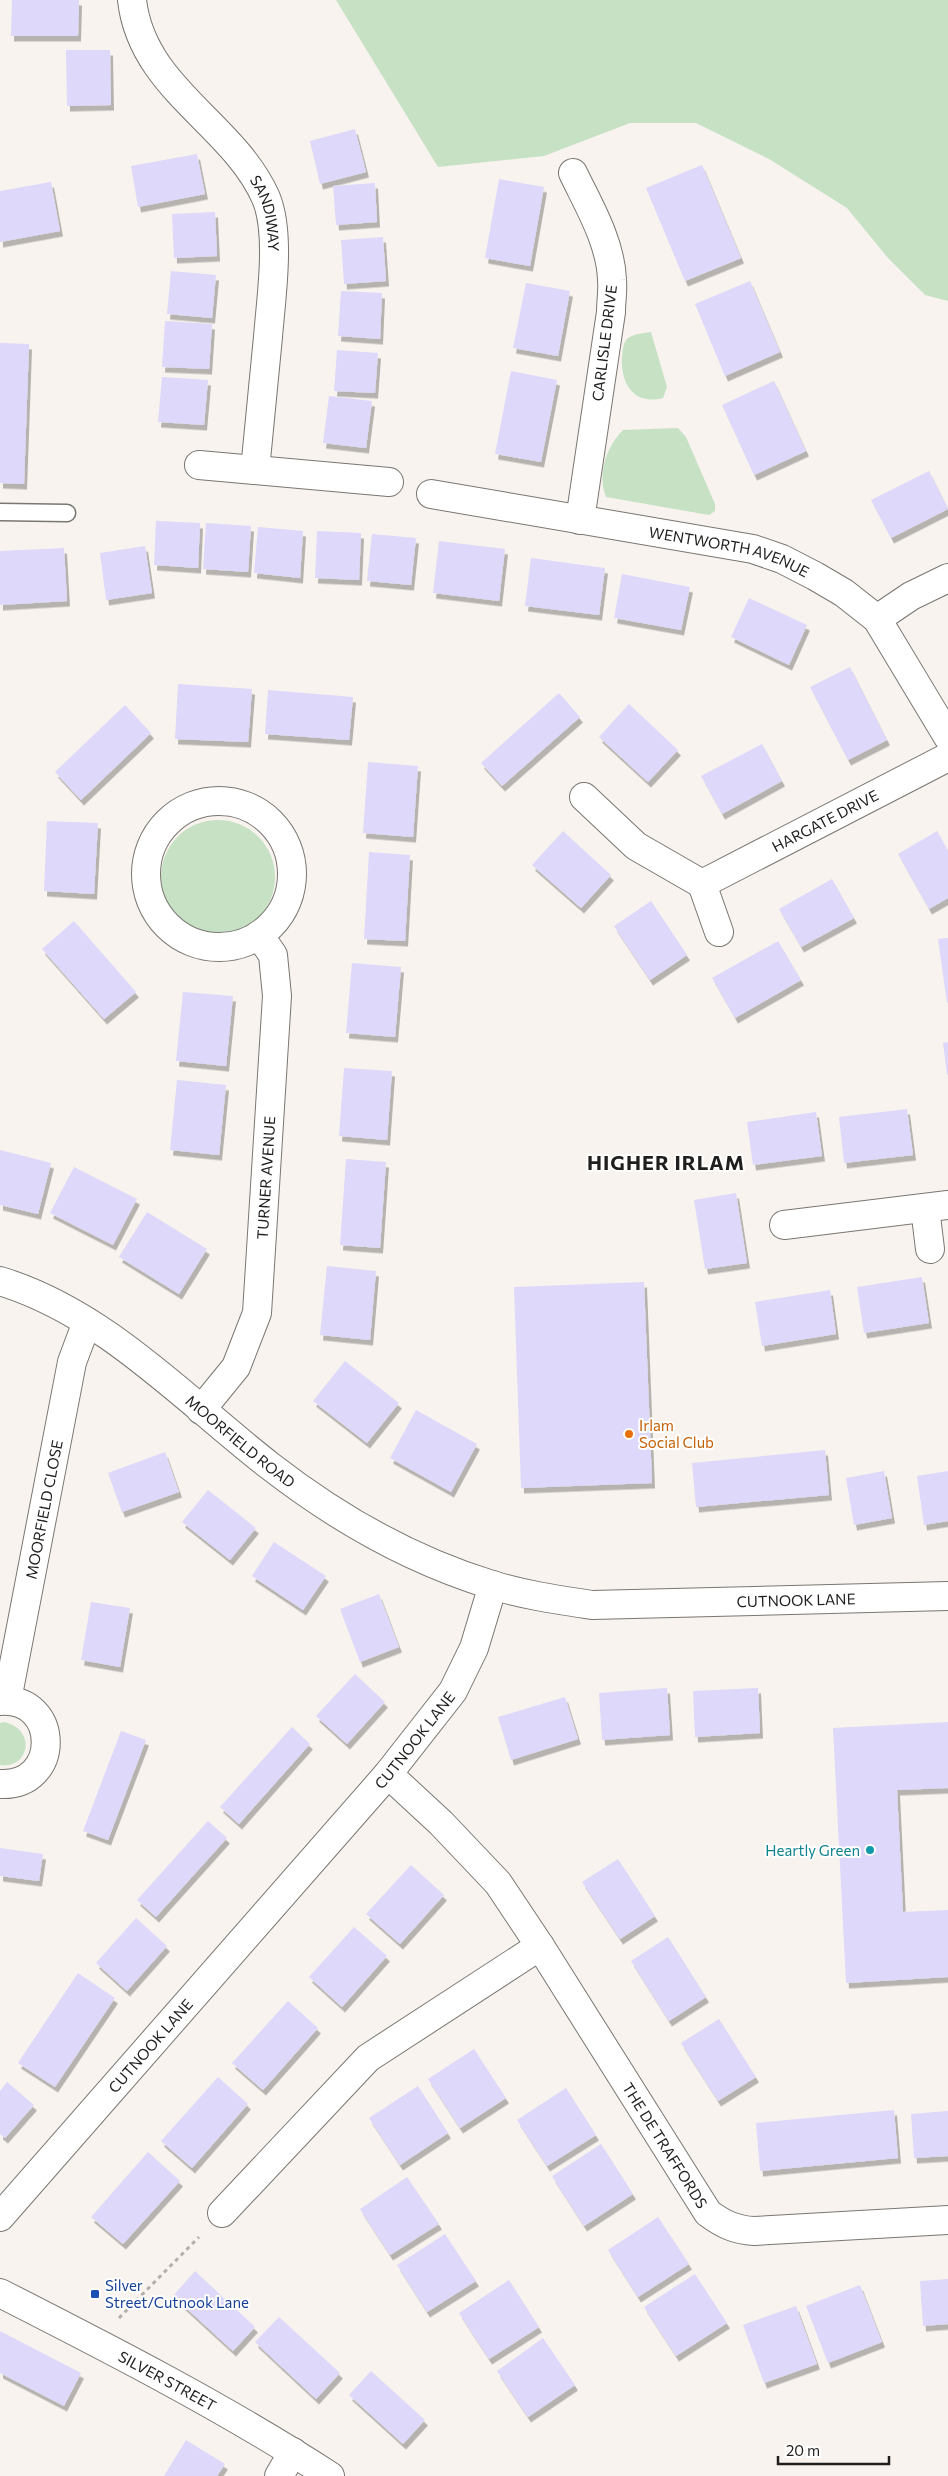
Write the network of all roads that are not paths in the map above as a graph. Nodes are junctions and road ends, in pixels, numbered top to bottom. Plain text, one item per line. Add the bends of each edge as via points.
1 (132, 0) edge
2 (573, 173) dead end
3 (199, 465) dead end
4 (255, 470) junction
5 (389, 482) dead end
6 (431, 494) dead end
7 (0, 512) edge
8 (67, 513) dead end
9 (580, 520) junction
10 (948, 578) edge
11 (878, 619) junction
12 (948, 738) edge
13 (948, 757) edge
14 (584, 797) dead end
15 (702, 884) junction
16 (719, 932) dead end
17 (259, 935) junction
18 (937, 1207) edge
19 (784, 1225) dead end
20 (930, 1249) dead end
21 (0, 1281) edge
22 (87, 1322) junction
23 (202, 1410) junction
24 (492, 1585) junction
25 (948, 1596) edge
26 (4, 1701) edge
27 (388, 1774) junction
28 (0, 1784) edge
29 (540, 1946) junction
30 (222, 2214) road end
31 (0, 2217) edge
32 (948, 2220) edge
33 (0, 2293) edge
34 (293, 2452) junction
35 (279, 2476) edge
36 (330, 2476) edge

1 - 4 street, SANDIWAY via 133,15 145,46 161,73 224,140 266,199 275,261
2 - 9 street, CARLISLE DRIVE via 609,256 612,280 611,312
3 - 4 street
4 - 5 street
6 - 9 street, WENTWORTH AVENUE
7 - 8 lane
9 - 11 street, WENTWORTH AVENUE via 753,549 815,576
10 - 11 street via 911,596
11 - 12 street, WENTWORTH AVENUE
13 - 15 street, HARGATE DRIVE
14 - 15 street via 636,846
15 - 16 street
17 - 17 street via 238,946 213,948 190,942 169,929 154,910 146,887 146,863 154,840 168,821 188,807 212,801 236,803 258,812 276,828 288,850 291,882 288,898 277,919
17 - 23 street, TURNER AVENUE via 272,955 277,996 257,1313 236,1367
18 - 19 street
18 - 20 street
21 - 22 street, MOORFIELD ROAD via 25,1289
22 - 23 street, MOORFIELD ROAD
22 - 26 street, MOORFIELD CLOSE via 72,1362
23 - 24 street, MOORFIELD ROAD via 271,1466 351,1524 422,1560
24 - 25 street, CUTNOOK LANE via 592,1605
24 - 27 street, CUTNOOK LANE via 474,1648 452,1691
26 - 28 street, MOORFIELD CLOSE via 21,1703 32,1711 46,1735 46,1749 42,1762 33,1773 22,1780
27 - 29 street, THE DE TRAFFORDS via 498,1883
27 - 31 street, CUTNOOK LANE
29 - 30 street via 368,2058
29 - 32 street, THE DE TRAFFORDS via 698,2198 708,2213 722,2223 738,2230 754,2231
33 - 34 street, SILVER STREET
34 - 35 street
34 - 36 street, SILVER STREET

